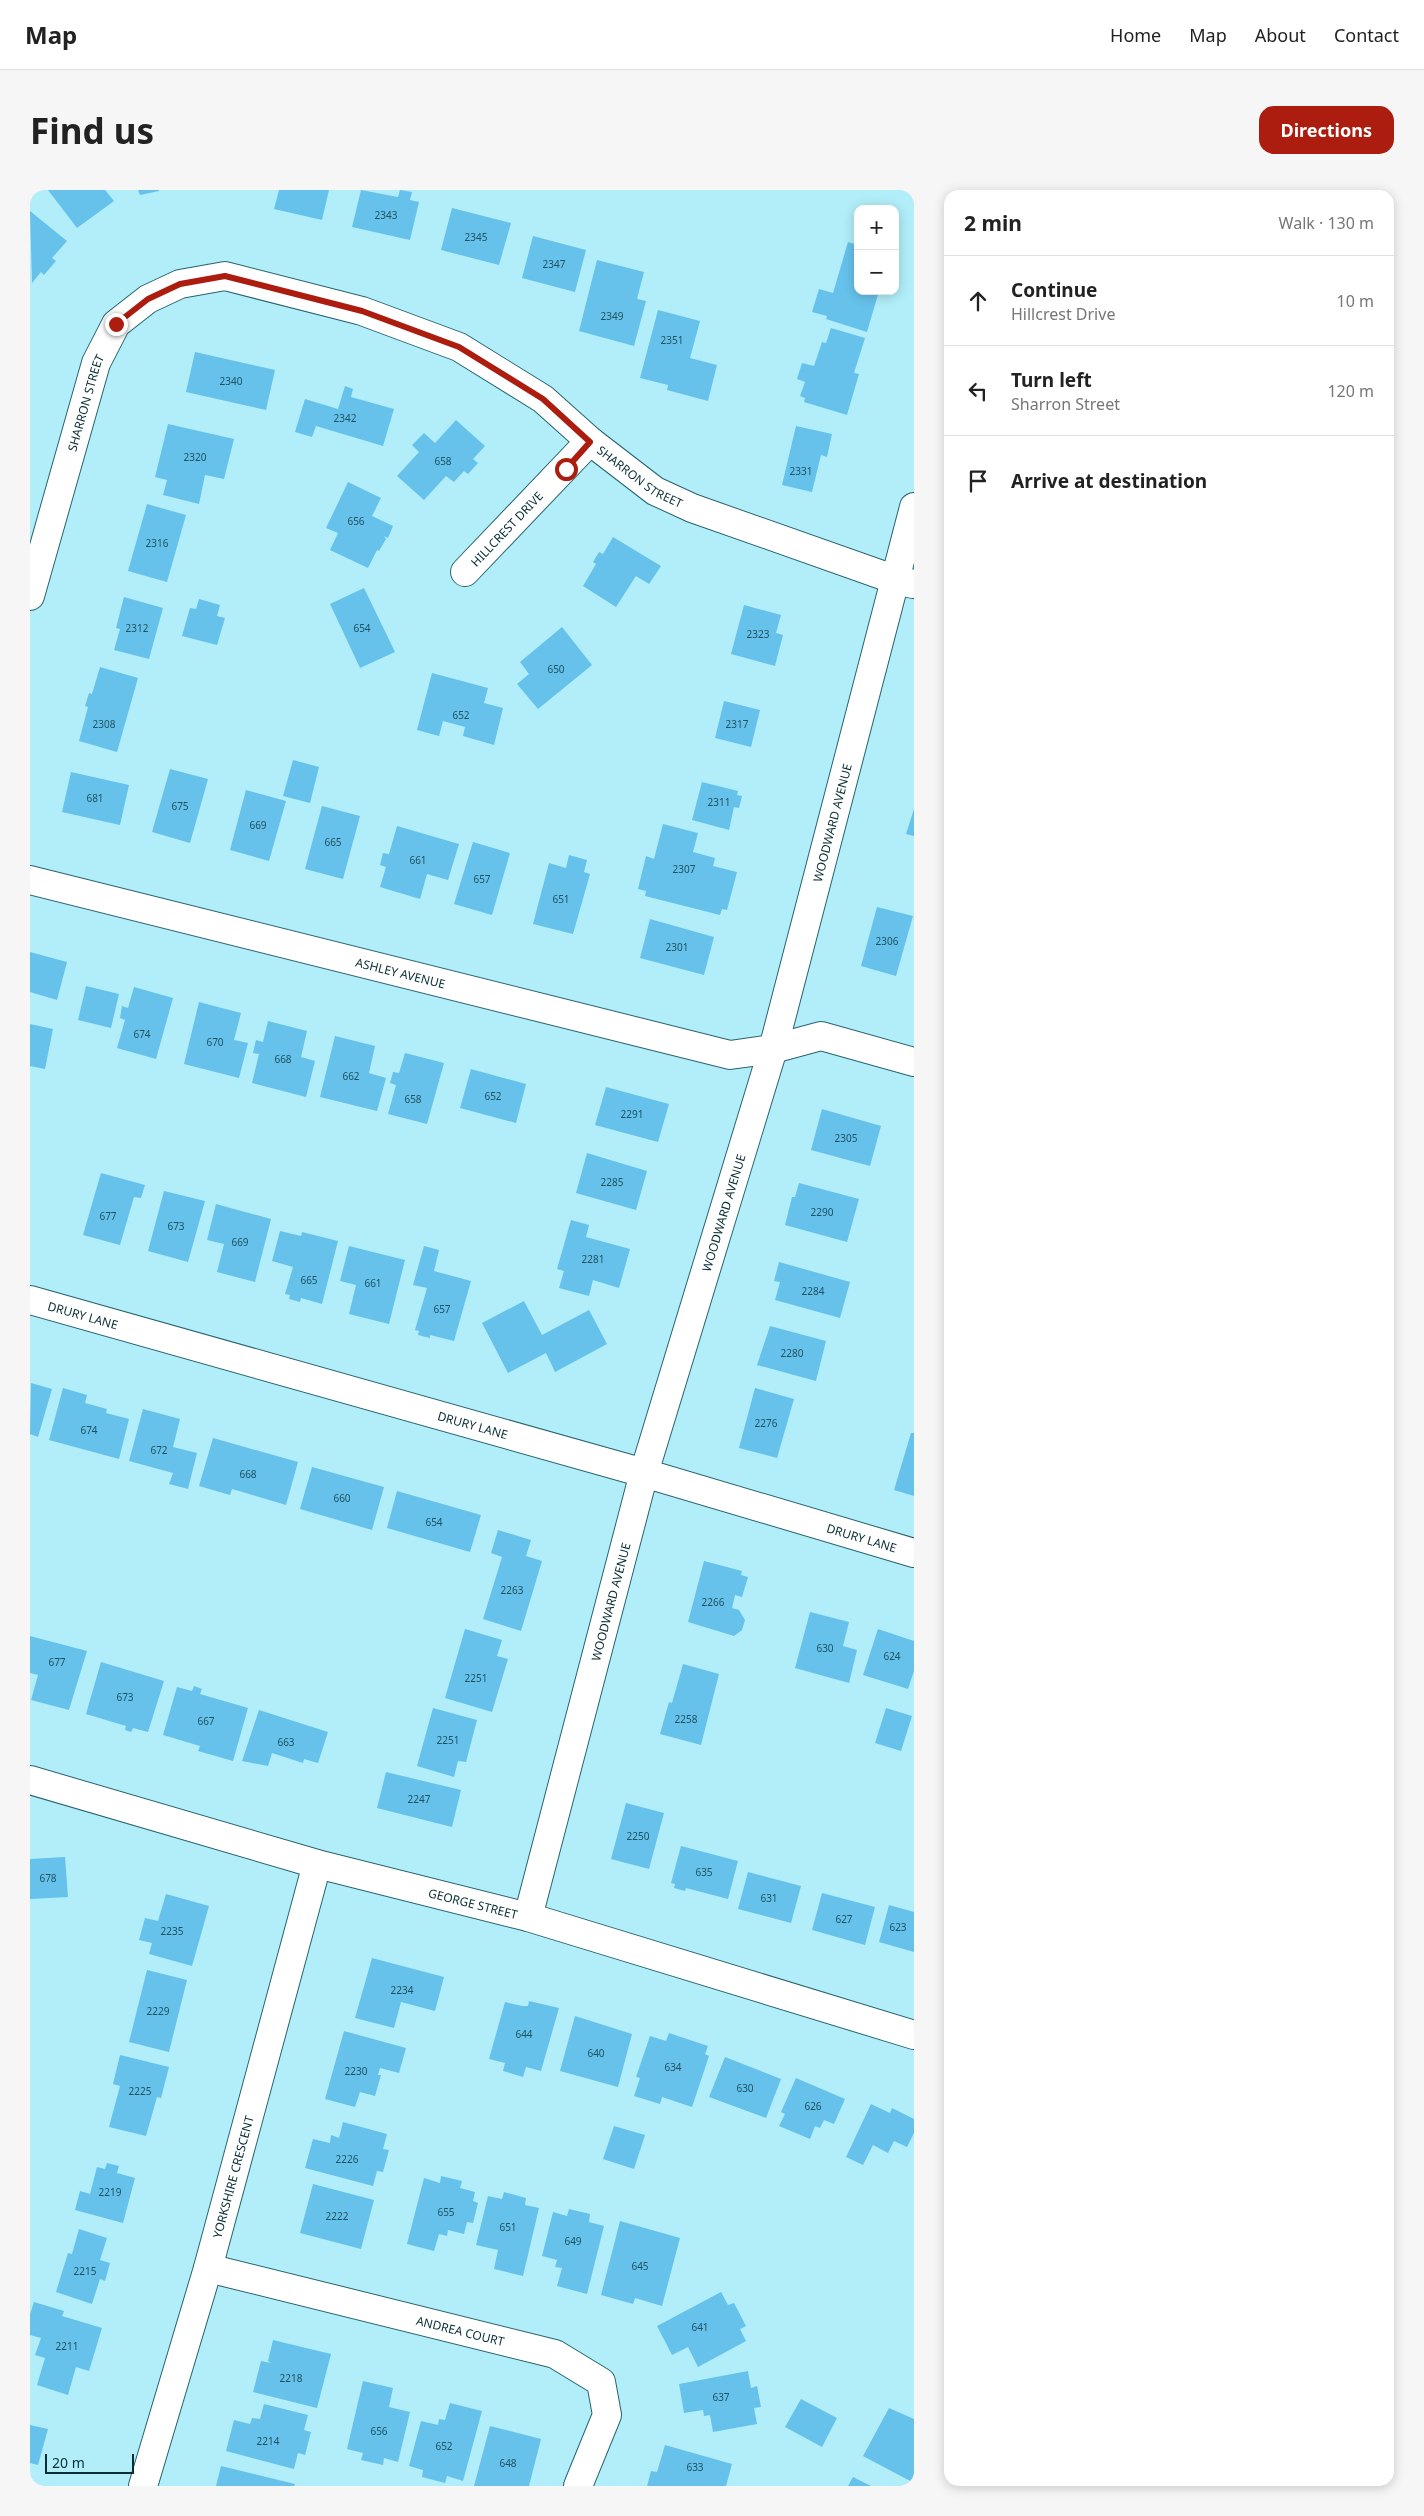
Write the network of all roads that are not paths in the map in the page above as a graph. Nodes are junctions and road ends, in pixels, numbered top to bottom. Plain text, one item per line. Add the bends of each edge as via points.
1 (590, 442) junction
2 (914, 507) edge
3 (465, 572) dead end
4 (905, 582) edge
5 (30, 596) edge
6 (30, 880) edge
7 (773, 1049) junction
8 (914, 1062) edge
9 (30, 1300) edge
10 (644, 1473) junction
11 (914, 1553) edge
12 (30, 1780) edge
13 (317, 1864) junction
14 (528, 1917) junction
15 (914, 2035) edge
16 (208, 2268) junction
17 (142, 2486) edge
18 (578, 2486) edge

1 - 3 street, HILLCREST DRIVE
1 - 4 street, SHARRON STREET via 655,491 670,498
1 - 5 street, SHARRON STREET via 543,399 459,347 362,311 225,276 180,284 148,299 116,324 96,363
2 - 4 street, WOODWARD AVENUE
4 - 7 street, WOODWARD AVENUE
6 - 7 street, ASHLEY AVENUE via 730,1055
7 - 8 street, ASHLEY AVENUE via 821,1036
7 - 10 street, WOODWARD AVENUE
9 - 10 street, DRURY LANE
10 - 11 street, DRURY LANE
10 - 14 street, WOODWARD AVENUE
12 - 13 street, GEORGE STREET
13 - 14 street, GEORGE STREET
13 - 16 street, YORKSHIRE CRESCENT
14 - 15 street, GEORGE STREET
16 - 17 street, YORKSHIRE CRESCENT
16 - 18 street, ANDREA COURT via 554,2354 601,2382 607,2415

